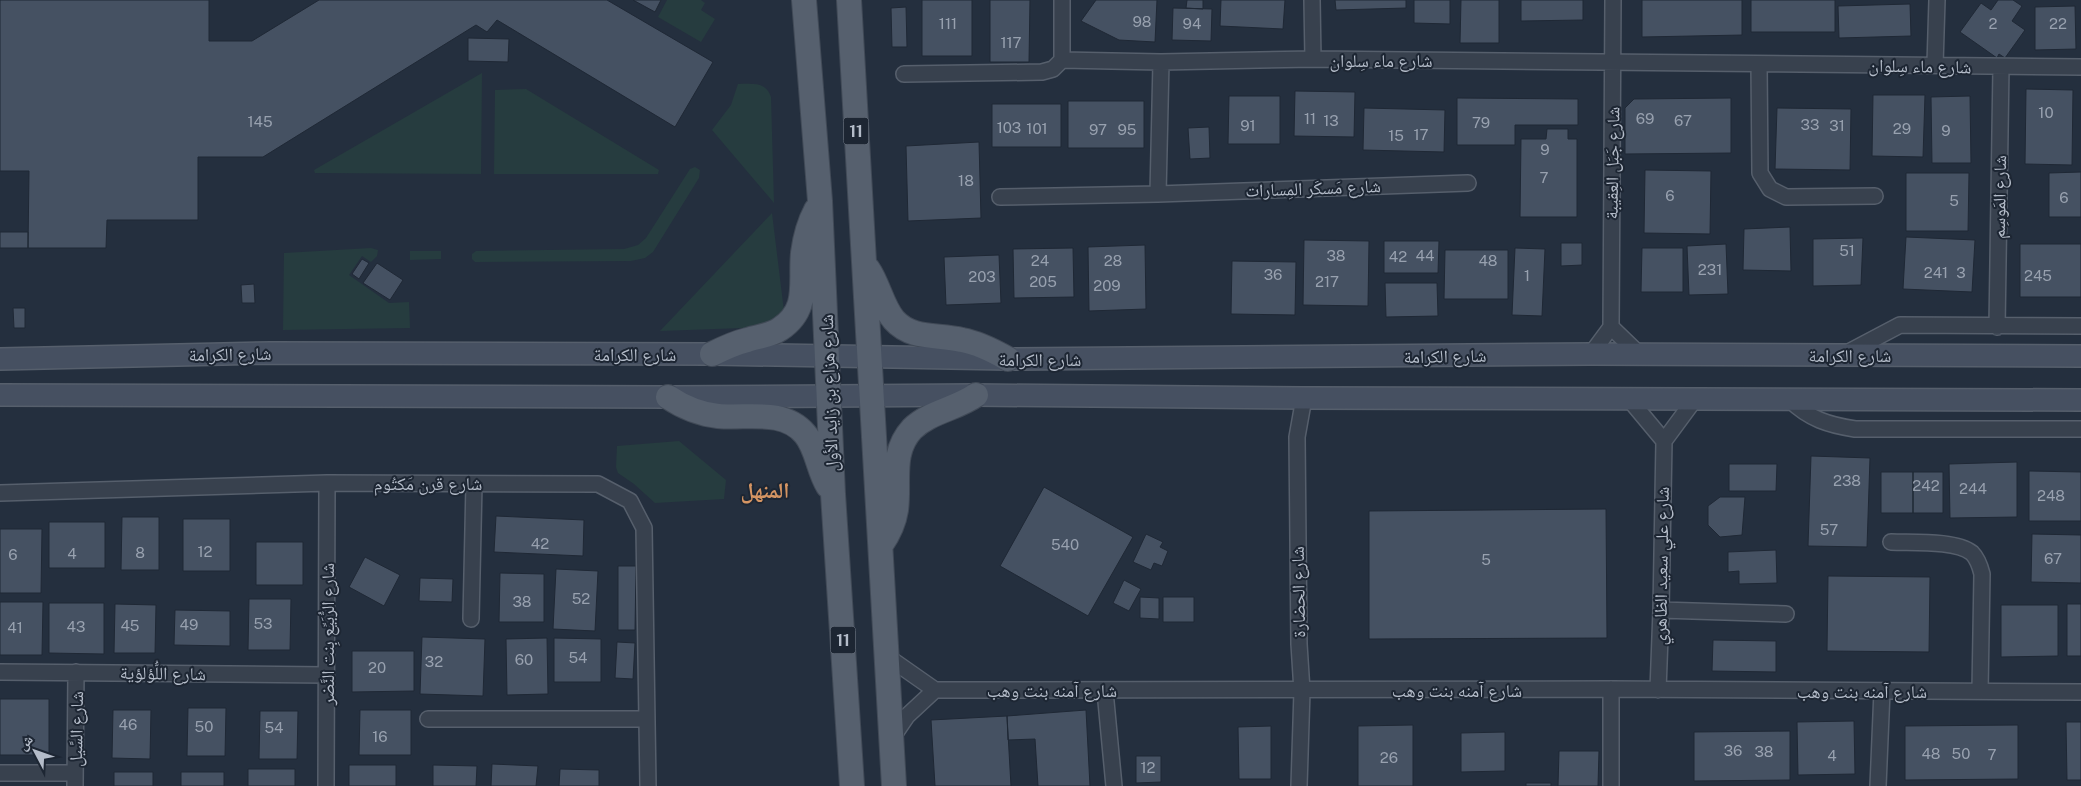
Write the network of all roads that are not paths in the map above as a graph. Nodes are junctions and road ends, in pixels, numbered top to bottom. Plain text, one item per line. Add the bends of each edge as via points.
1 (804, 0) edge
2 (849, 0) edge
3 (1062, 0) edge
4 (1312, 0) edge
5 (1612, 0) edge
6 (1938, 0) edge
7 (1313, 59) junction
8 (1062, 60) junction
9 (1162, 62) junction
10 (1613, 62) junction
11 (1759, 65) junction
12 (1935, 66) junction
13 (2001, 67) junction
14 (2081, 68) edge
15 (904, 74) dead end
16 (1468, 183) dead end
17 (1158, 194) junction
18 (1875, 196) dead end
19 (1000, 197) dead end
20 (820, 201) junction
21 (864, 262) junction
22 (1997, 326) junction
23 (2081, 326) edge
24 (1611, 327) junction
25 (712, 354) junction
26 (1591, 354) junction
27 (1639, 354) junction
28 (1844, 355) junction
29 (2081, 356) edge
30 (827, 357) junction
31 (869, 358) junction
32 (0, 359) edge
33 (1008, 360) junction
34 (0, 395) edge
35 (872, 395) junction
36 (976, 395) junction
37 (668, 396) junction
38 (829, 396) junction
39 (1304, 398) junction
40 (1629, 399) junction
41 (1695, 399) junction
42 (1790, 400) junction
43 (2081, 400) edge
44 (2081, 429) edge
45 (1664, 441) junction
46 (327, 483) junction
47 (474, 484) junction
48 (0, 493) edge
49 (834, 494) junction
50 (1891, 542) dead end
51 (880, 546) junction
52 (1661, 610) junction
53 (1786, 614) dead end
54 (471, 619) dead end
55 (886, 655) junction
56 (0, 672) edge
57 (76, 672) junction
58 (326, 675) junction
59 (1611, 689) junction
60 (935, 690) junction
61 (1105, 690) junction
62 (1658, 690) junction
63 (1302, 691) junction
64 (1882, 691) junction
65 (1980, 692) junction
66 (2081, 692) edge
67 (428, 719) dead end
68 (646, 719) junction
69 (891, 739) junction
70 (0, 773) edge
71 (75, 780) edge
72 (326, 786) edge
73 (648, 786) edge
74 (852, 786) edge
75 (894, 786) edge
76 (1114, 786) edge
77 (1299, 786) edge
78 (1611, 786) edge
79 (1878, 786) edge

1 - 20 main road, شارع هزاع بن زايد الأول / 11
2 - 21 main road, 11
3 - 8 street
4 - 7 street
5 - 10 street, شارع جَبَل العِقيبة
6 - 12 street
7 - 9 street, شارع ماء سِلوان
7 - 10 street, شارع ماء سِلوان
8 - 9 street, شارع ماء سِلوان
8 - 15 street via 1053,69 1042,72
9 - 17 street
10 - 11 street, شارع ماء سِلوان
10 - 24 street, شارع جَبَل العِقيبة
11 - 12 street, شارع ماء سِلوان
11 - 18 street via 1760,173 1770,189 1786,197
12 - 13 street, شارع ماء سِلوان
13 - 14 street, شارع ماء سِلوان
13 - 22 street, شارع المَوسِم
16 - 17 street, شارع مَسكَر المِسارات
17 - 19 street, شارع مَسكَر المِسارات
20 - 25 main road via 805,240 804,290 793,317 771,334 736,343
20 - 30 main road, شارع هزاع بن زايد الأول / 11
21 - 31 main road, 11
21 - 33 main road via 876,281 889,314 904,329 919,335 968,342
22 - 23 street
22 - 28 street via 1900,325
24 - 26 street
24 - 27 street
25 - 30 main road, شارع الكرامة
25 - 32 main road, شارع الكرامة via 270,353
26 - 27 main road, شارع الكرامة
26 - 33 main road, شارع الكرامة
27 - 28 main road, شارع الكرامة
28 - 29 main road, شارع الكرامة
30 - 31 main road, شارع الكرامة
30 - 38 main road, شارع هزاع بن زايد الأول / 11
31 - 33 main road, شارع الكرامة
31 - 35 main road, 11
34 - 37 main road, شارع الكرامة
35 - 36 main road, شارع الكرامة
35 - 38 main road, شارع الكرامة
35 - 51 main road, 11
36 - 39 main road, شارع الكرامة
36 - 51 main road via 920,422 907,436 896,462 894,520
37 - 38 main road, شارع الكرامة
37 - 49 main road via 687,408 708,415 775,418 792,423 809,441 822,476
38 - 49 main road, شارع هزاع بن زايد الأول / 11
39 - 40 main road, شارع الكرامة
39 - 63 street, شارع الحضارة via 1297,437
40 - 41 main road, شارع الكرامة
40 - 45 street
41 - 42 main road, شارع الكرامة
41 - 45 street
42 - 43 main road, شارع الكرامة
42 - 44 street via 1814,419 1855,429
45 - 52 street, شارع علي سعيد الظاهري
46 - 47 street, شارع قرن مَكتُوم
46 - 48 street, شارع قرن مَكتُوم
46 - 58 street, شارع الرُّبَيِّع بِنت النَّضر
47 - 54 street
47 - 68 street, شارع قرن مَكتُوم via 598,484 630,501 644,528
49 - 74 main road, شارع هزاع بن زايد الأول / 11
50 - 65 street via 1954,545 1973,554 1979,563 1982,574
51 - 55 main road, 11
52 - 53 street
52 - 62 street, شارع علي سعيد الظاهري
55 - 60 street
55 - 69 main road, 11
56 - 57 street, شارع اللُّؤلؤية
57 - 58 street, شارع اللُّؤلؤية
57 - 71 street, شارع السَّيل
58 - 72 street, شارع الرُّبَيِّع بِنت النَّضر
59 - 62 street, شارع آمنه بنت وهب
59 - 63 street, شارع آمنه بنت وهب
59 - 78 street
60 - 61 street, شارع آمنه بنت وهب
60 - 69 street via 907,716
61 - 63 street, شارع آمنه بنت وهب
61 - 76 street
62 - 64 street, شارع آمنه بنت وهب
63 - 77 street, شارع الحضارة
64 - 65 street, شارع آمنه بنت وهب
64 - 79 street
65 - 66 street, شارع آمنه بنت وهب
67 - 68 street
68 - 73 street, شارع قرن مَكتُوم
69 - 75 main road, 11
70 - 71 street

